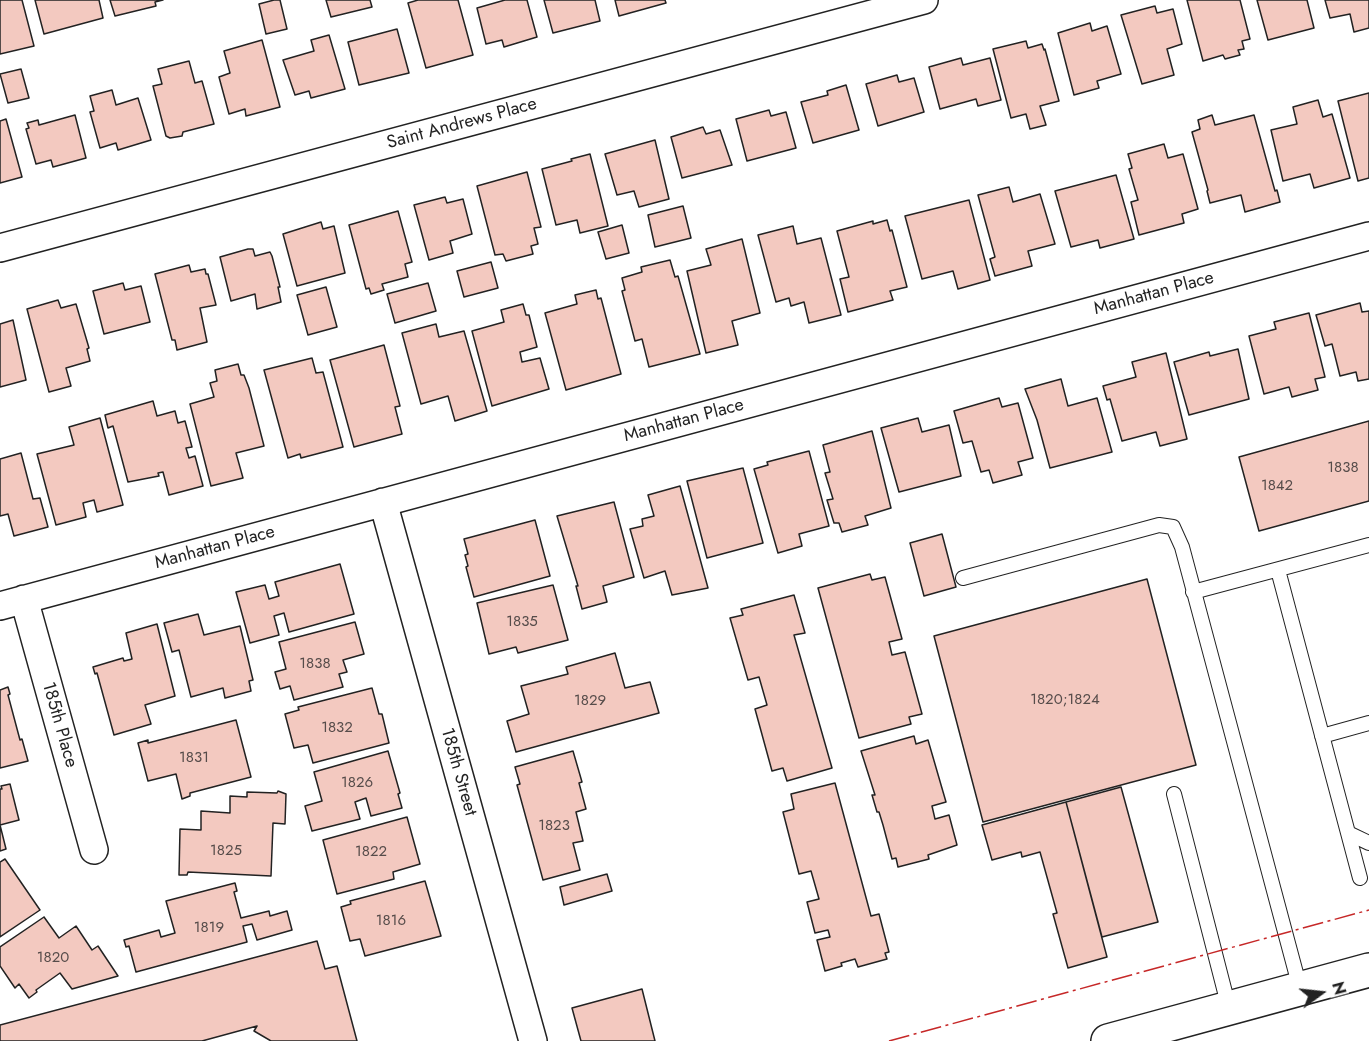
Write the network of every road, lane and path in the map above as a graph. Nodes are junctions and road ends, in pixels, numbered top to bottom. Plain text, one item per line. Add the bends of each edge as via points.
1 (924, 0) edge
2 (1369, 236) edge
3 (0, 248) edge
4 (383, 502) junction
5 (1369, 545) edge
6 (1278, 570) junction
7 (963, 578) dead end
8 (1193, 592) junction
9 (12, 603) edge
10 (1369, 723) edge
11 (1322, 736) junction
12 (1174, 794) dead end
13 (1348, 832) junction
14 (1369, 843) edge
15 (94, 850) dead end
16 (1360, 878) dead end
17 (1369, 970) edge
18 (1300, 988) junction
19 (1229, 1008) junction
20 (534, 1041) edge
21 (1108, 1041) edge

1 - 3 street, Saint Andrews Place
2 - 4 street, Manhattan Place
4 - 9 street, Manhattan Place
4 - 20 street, 185th Street
5 - 6 lane
6 - 8 lane
6 - 11 lane
7 - 8 lane via 1159,525 1173,527
8 - 18 lane
9 - 15 street, 185th Place
10 - 11 lane
11 - 13 lane
12 - 19 lane
13 - 14 lane
13 - 16 lane
17 - 18 main road
18 - 19 main road
19 - 21 main road via 1181,1026

